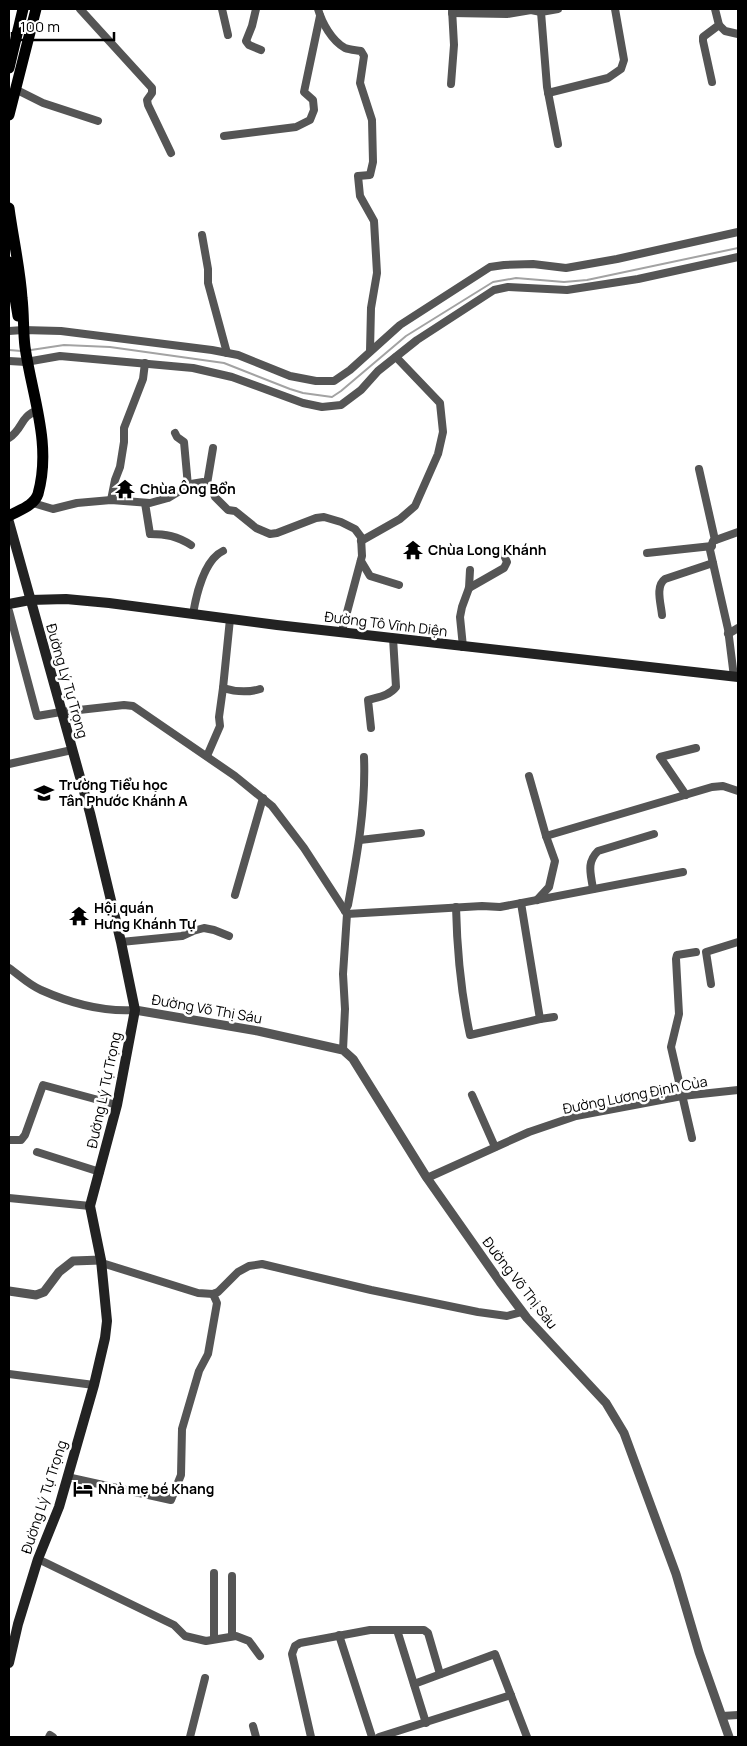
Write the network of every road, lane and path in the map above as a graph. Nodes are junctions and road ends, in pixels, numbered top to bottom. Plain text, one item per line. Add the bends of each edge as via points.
1 (23, 9) edge
2 (36, 9) edge
3 (80, 9) edge
4 (222, 9) edge
5 (256, 9) edge
6 (558, 9) edge
7 (615, 9) edge
8 (715, 9) edge
9 (522, 10) edge
10 (452, 11) edge
11 (541, 12) junction
12 (319, 13) edge
13 (718, 25) junction
14 (738, 34) edge
15 (12, 35) edge
16 (228, 35) dead end
17 (261, 50) dead end
18 (9, 68) edge
19 (712, 82) dead end
20 (451, 84) dead end
21 (15, 89) junction
22 (548, 92) junction
23 (9, 115) edge
24 (98, 121) dead end
25 (224, 136) dead end
26 (558, 144) dead end
27 (170, 153) dead end
28 (9, 208) edge
29 (738, 232) edge
30 (202, 235) dead end
31 (738, 257) edge
32 (9, 262) edge
33 (23, 330) junction
34 (9, 331) edge
35 (370, 351) junction
36 (227, 353) junction
37 (396, 357) junction
38 (9, 361) edge
39 (27, 362) junction
40 (145, 363) junction
41 (38, 410) junction
42 (175, 433) dead end
43 (9, 438) edge
44 (214, 448) dead end
45 (700, 469) dead end
46 (207, 484) junction
47 (188, 486) junction
48 (111, 500) junction
49 (33, 503) junction
50 (145, 503) junction
51 (9, 516) edge
52 (9, 522) edge
53 (738, 532) edge
54 (361, 541) junction
55 (713, 543) junction
56 (191, 546) dead end
57 (222, 551) dead end
58 (504, 553) dead end
59 (647, 553) dead end
60 (361, 561) junction
61 (713, 563) junction
62 (470, 570) dead end
63 (399, 585) dead end
64 (469, 588) junction
65 (30, 600) junction
66 (9, 604) edge
67 (9, 611) edge
68 (193, 614) junction
69 (662, 615) dead end
70 (230, 619) junction
71 (738, 628) edge
72 (342, 632) junction
73 (728, 634) junction
74 (394, 638) junction
75 (463, 647) junction
76 (736, 677) edge
77 (223, 688) junction
78 (260, 689) dead end
79 (61, 712) junction
80 (371, 728) dead end
81 (696, 748) dead end
82 (72, 750) junction
83 (207, 756) junction
84 (364, 757) dead end
85 (9, 764) edge
86 (529, 776) dead end
87 (738, 791) edge
88 (686, 795) junction
89 (263, 798) junction
90 (421, 833) dead end
91 (654, 834) dead end
92 (546, 836) junction
93 (360, 840) junction
94 (683, 872) dead end
95 (594, 889) junction
96 (235, 895) dead end
97 (537, 900) junction
98 (521, 903) junction
99 (456, 907) junction
100 (346, 912) junction
101 (229, 936) dead end
102 (121, 942) junction
103 (738, 942) edge
104 (696, 952) dead end
105 (9, 968) edge
106 (711, 984) dead end
107 (135, 1010) junction
108 (554, 1017) dead end
109 (540, 1020) junction
110 (343, 1050) junction
111 (738, 1090) edge
112 (472, 1095) dead end
113 (682, 1096) junction
114 (117, 1105) junction
115 (692, 1138) dead end
116 (9, 1140) edge
117 (495, 1147) junction
118 (38, 1152) dead end
119 (100, 1172) junction
120 (427, 1178) junction
121 (9, 1198) edge
122 (90, 1206) junction
123 (102, 1262) junction
124 (9, 1291) edge
125 (213, 1294) junction
126 (522, 1312) junction
127 (9, 1374) edge
128 (94, 1385) junction
129 (67, 1477) junction
130 (38, 1559) junction
131 (214, 1573) dead end
132 (232, 1576) dead end
133 (396, 1630) junction
134 (339, 1635) junction
135 (232, 1636) junction
136 (214, 1639) junction
137 (260, 1656) dead end
138 (9, 1663) edge
139 (440, 1674) junction
140 (205, 1678) dead end
141 (414, 1684) junction
142 (511, 1696) junction
143 (738, 1715) edge
144 (722, 1716) junction
145 (426, 1723) junction
146 (253, 1726) dead end
147 (49, 1737) edge
148 (53, 1737) edge
149 (190, 1737) edge
150 (256, 1737) edge
151 (311, 1737) edge
152 (372, 1737) edge
153 (379, 1737) edge
154 (527, 1737) edge
155 (729, 1737) edge

1 - 15 main road
2 - 21 main road
3 - 27 street via 152,88 148,105
4 - 16 street
5 - 17 street via 246,41
6 - 11 street
7 - 22 street via 624,60 622,68 608,78
8 - 13 street
9 - 10 street via 508,14
9 - 11 street
10 - 20 street
11 - 22 street
12 - 25 street via 304,92 314,100 310,120 296,127
12 - 35 street via 335,41 346,49 361,51 364,56 360,83 372,120 373,162 370,176 358,176 360,196 374,221 377,273 371,308
13 - 14 street
13 - 19 street via 703,37
15 - 18 main road
21 - 23 main road
21 - 24 street via 43,103
22 - 26 street
28 - 33 main road via 22,299
29 - 35 street via 566,268 533,264 490,267 400,325
30 - 36 street via 208,283
31 - 37 street via 638,279 568,290 508,287 494,290
32 - 33 main road via 14,300
33 - 34 street
33 - 36 street via 61,330
33 - 39 main road
35 - 36 street via 334,381 290,376
37 - 40 street via 341,405 322,407 232,377 193,368
37 - 54 street via 440,403 443,432 438,454 414,506 400,519
38 - 39 street
39 - 40 street via 60,356
39 - 41 main road
40 - 48 street via 143,379 124,428 120,467
41 - 43 street via 24,418 16,433
41 - 49 main road via 42,462 38,494
42 - 47 street via 184,442
44 - 46 street
45 - 55 street
46 - 47 street
46 - 54 street via 215,498 228,510 235,511 256,528 270,534 324,517 355,529
47 - 50 street via 168,498
48 - 49 street via 53,509
48 - 50 street
49 - 51 main road
50 - 56 street via 150,534 166,534
52 - 65 main road, Đường Lý Tự Trọng
53 - 55 street
54 - 60 street
55 - 59 street
55 - 61 street via 710,550
57 - 68 street via 204,573
58 - 64 street via 507,562 504,568
60 - 63 street via 370,576
60 - 72 street
61 - 69 street via 661,582
61 - 73 street
62 - 64 street
64 - 75 street via 460,617
65 - 66 main road, Đường Tô Vĩnh Diện
65 - 68 main road, Đường Tô Vĩnh Diện via 109,602
65 - 79 main road, Đường Lý Tự Trọng
67 - 79 street via 37,716
68 - 70 main road, Đường Tô Vĩnh Diện
70 - 72 main road, Đường Tô Vĩnh Diện
70 - 77 street
71 - 73 street
72 - 74 main road, Đường Tô Vĩnh Diện
73 - 76 street
74 - 75 main road, Đường Tô Vĩnh Diện
74 - 80 street via 396,687 387,695 368,700
75 - 76 main road, Đường Tô Vĩnh Diện
77 - 78 street via 238,692
77 - 83 street via 220,726
79 - 82 main road, Đường Lý Tự Trọng
79 - 83 street via 133,706
81 - 88 street via 660,757
82 - 85 street
82 - 102 main road, Đường Lý Tự Trọng
83 - 89 street
84 - 93 street
86 - 92 street
87 - 88 street via 717,786
88 - 92 street
89 - 96 street
89 - 100 street via 281,816
90 - 93 street
91 - 95 street via 598,851 589,868
92 - 97 street via 555,866 550,887
93 - 100 street
94 - 95 street
95 - 97 street
97 - 98 street
98 - 99 street via 500,907
98 - 109 street
99 - 100 street
99 - 109 street via 456,937 470,1035
100 - 110 street
101 - 102 street via 204,928 182,936
102 - 107 main road, Đường Lý Tự Trọng
103 - 106 street via 706,952
104 - 113 street via 679,954 675,962 679,1014 671,1047
105 - 107 street via 39,990 62,998 97,1008
107 - 110 street, Đường Võ Thị Sáu via 258,1031
107 - 114 main road, Đường Lý Tự Trọng
108 - 109 street
110 - 120 street, Đường Võ Thị Sáu via 353,1058
111 - 113 street, Đường Lương Định Của
112 - 117 street
113 - 115 street
113 - 117 street, Đường Lương Định Của via 576,1116
114 - 116 street via 43,1085 25,1136 20,1140
114 - 119 main road, Đường Lý Tự Trọng
117 - 120 street, Đường Lương Định Của
118 - 119 street
119 - 122 main road, Đường Lý Tự Trọng
120 - 126 street, Đường Võ Thị Sáu
121 - 122 street
122 - 123 main road, Đường Lý Tự Trọng
123 - 124 street via 73,1260 44,1292 36,1295
123 - 125 street via 198,1293
123 - 128 main road, Đường Lý Tự Trọng via 107,1327
125 - 126 street via 238,1272 262,1264 478,1312 507,1316
125 - 129 street via 217,1303 208,1354 199,1372 182,1429 181,1474 171,1500
126 - 144 street, Đường Võ Thị Sáu via 606,1403 624,1433 676,1574
127 - 128 street
128 - 129 main road, Đường Lý Tự Trọng
129 - 130 main road, Đường Lý Tự Trọng
130 - 136 street via 174,1625 185,1636 206,1641
130 - 138 main road, Đường Lý Tự Trọng
131 - 136 street
132 - 135 street
133 - 134 street
133 - 139 street via 424,1630 428,1633
133 - 141 street
134 - 151 street via 307,1640 292,1650
134 - 152 street
135 - 136 street
135 - 137 street via 249,1641
139 - 141 street
139 - 142 street via 495,1654
140 - 149 street
141 - 145 street
142 - 145 street
142 - 154 street
143 - 144 street
144 - 155 street, Đường Võ Thị Sáu
145 - 153 street
146 - 150 street
147 - 148 street

